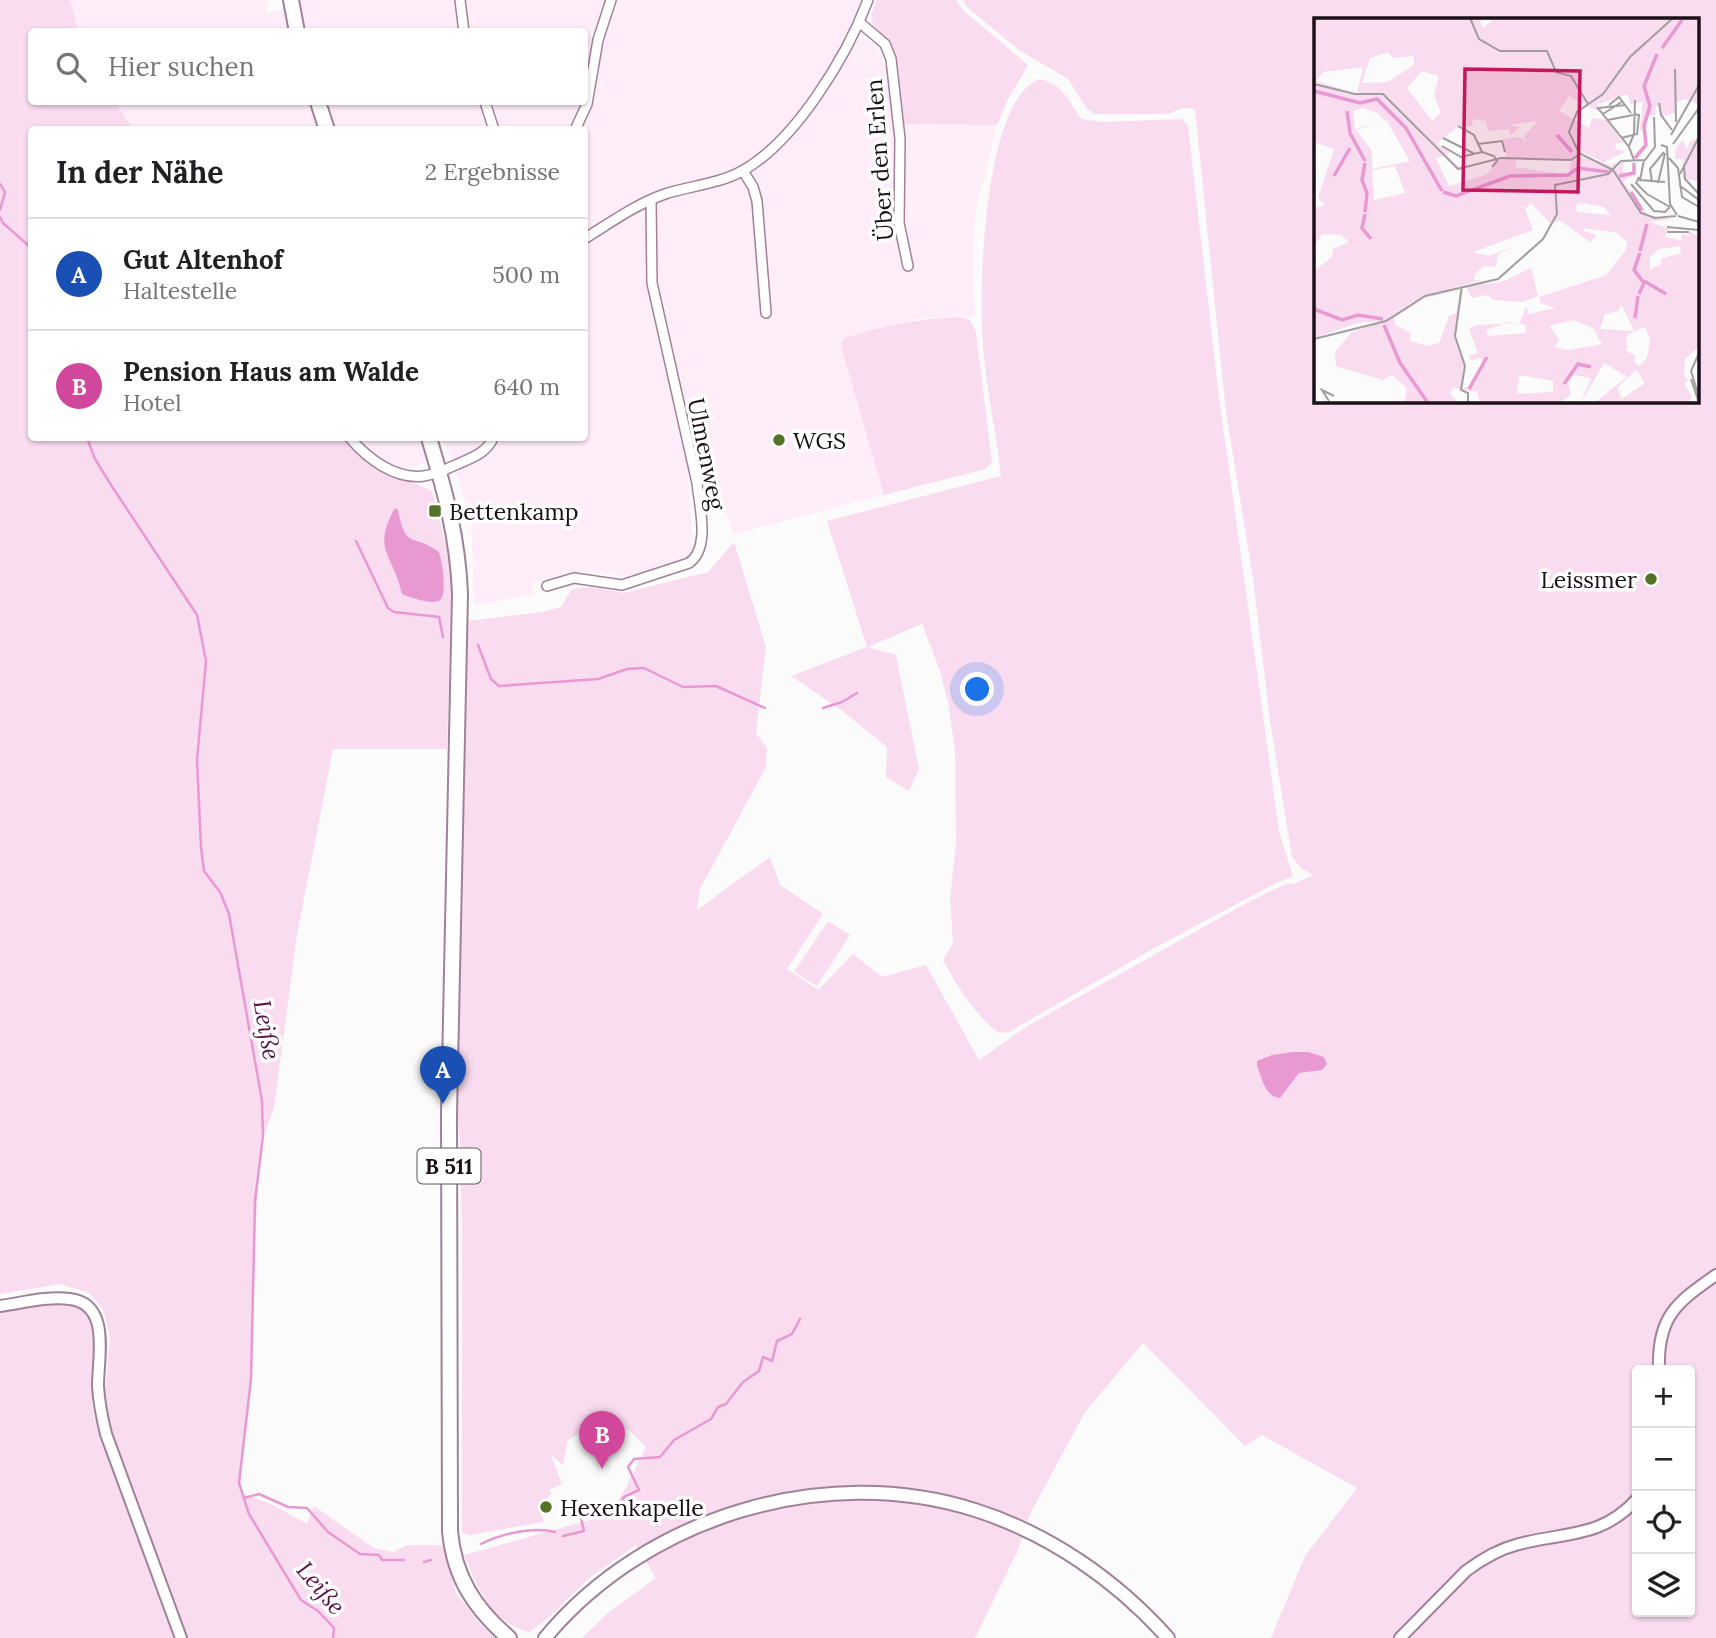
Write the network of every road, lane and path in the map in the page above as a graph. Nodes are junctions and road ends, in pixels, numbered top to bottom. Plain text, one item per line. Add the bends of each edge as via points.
1 (291, 0) edge
2 (460, 0) edge
3 (611, 0) edge
4 (868, 0) edge
5 (859, 22) junction
6 (296, 28) edge
7 (464, 28) edge
8 (588, 98) edge
9 (319, 105) edge
10 (486, 105) edge
11 (587, 105) edge
12 (326, 126) edge
13 (493, 126) edge
14 (577, 126) edge
15 (743, 171) junction
16 (651, 200) junction
17 (588, 237) edge
18 (908, 267) dead end
19 (766, 313) dead end
20 (353, 441) edge
21 (430, 441) edge
22 (492, 441) edge
23 (440, 472) junction
24 (547, 586) dead end
25 (1716, 1275) edge
26 (0, 1306) edge
27 (1659, 1365) edge
28 (1632, 1503) edge
29 (181, 1638) edge
30 (509, 1638) edge
31 (545, 1638) edge
32 (1168, 1638) edge
33 (1400, 1638) edge

1 - 6 main road
2 - 7 street
3 - 8 street via 598,40
4 - 5 street
5 - 15 street via 789,132
5 - 18 street, Über den Erlen via 885,44 891,59 900,139 899,223
9 - 12 main road
10 - 13 street
11 - 14 street
15 - 16 street
15 - 19 street via 757,201
16 - 17 street
16 - 24 street, Ulmenweg via 651,274 697,483 700,549 694,560 680,567 622,585 574,578
20 - 23 street via 390,469 419,477
21 - 23 main road, B 511
22 - 23 street via 479,454
23 - 30 main road, B 511 via 456,539 460,594 449,1128 450,1531 454,1559 469,1595
25 - 27 street via 1684,1298 1669,1316
26 - 29 street via 67,1298 83,1303 96,1318 99,1398 106,1434
28 - 33 street via 1603,1526 1499,1550 1478,1562
31 - 32 main road via 617,1572 683,1533 746,1509 846,1495 888,1495 950,1504 1027,1531 1094,1570

